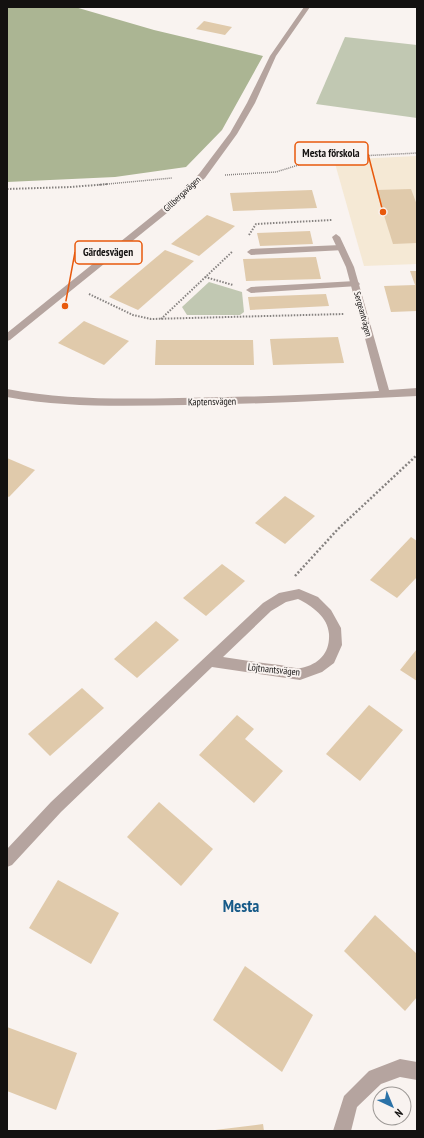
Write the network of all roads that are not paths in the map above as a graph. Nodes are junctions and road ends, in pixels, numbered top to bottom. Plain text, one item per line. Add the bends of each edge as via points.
1 (307, 7) edge
2 (336, 237) dead end
3 (341, 248) junction
4 (251, 252) dead end
5 (355, 284) junction
6 (251, 290) road end
7 (7, 338) edge
8 (417, 392) edge
9 (7, 393) edge
10 (385, 394) junction
11 (210, 661) junction
12 (7, 860) edge
13 (417, 1071) edge
14 (342, 1131) edge

1 - 7 street, Gillbergavägen via 273,56 251,103 232,134 202,176 164,211
2 - 3 street, Sergeantvägen
3 - 4 street
3 - 5 street, Sergeantvägen
5 - 6 street
5 - 10 street, Sergeantvägen
8 - 10 street, Kaptensvägen
9 - 10 street, Kaptensvägen via 60,400 134,402 326,398
11 - 11 street, Löjtnantsvägen via 266,607 283,597 299,594 314,601 327,614 335,628 336,645 329,659 317,668 300,674
11 - 12 street, Löjtnantsvägen via 56,807
13 - 14 street via 400,1068 375,1077 350,1102

